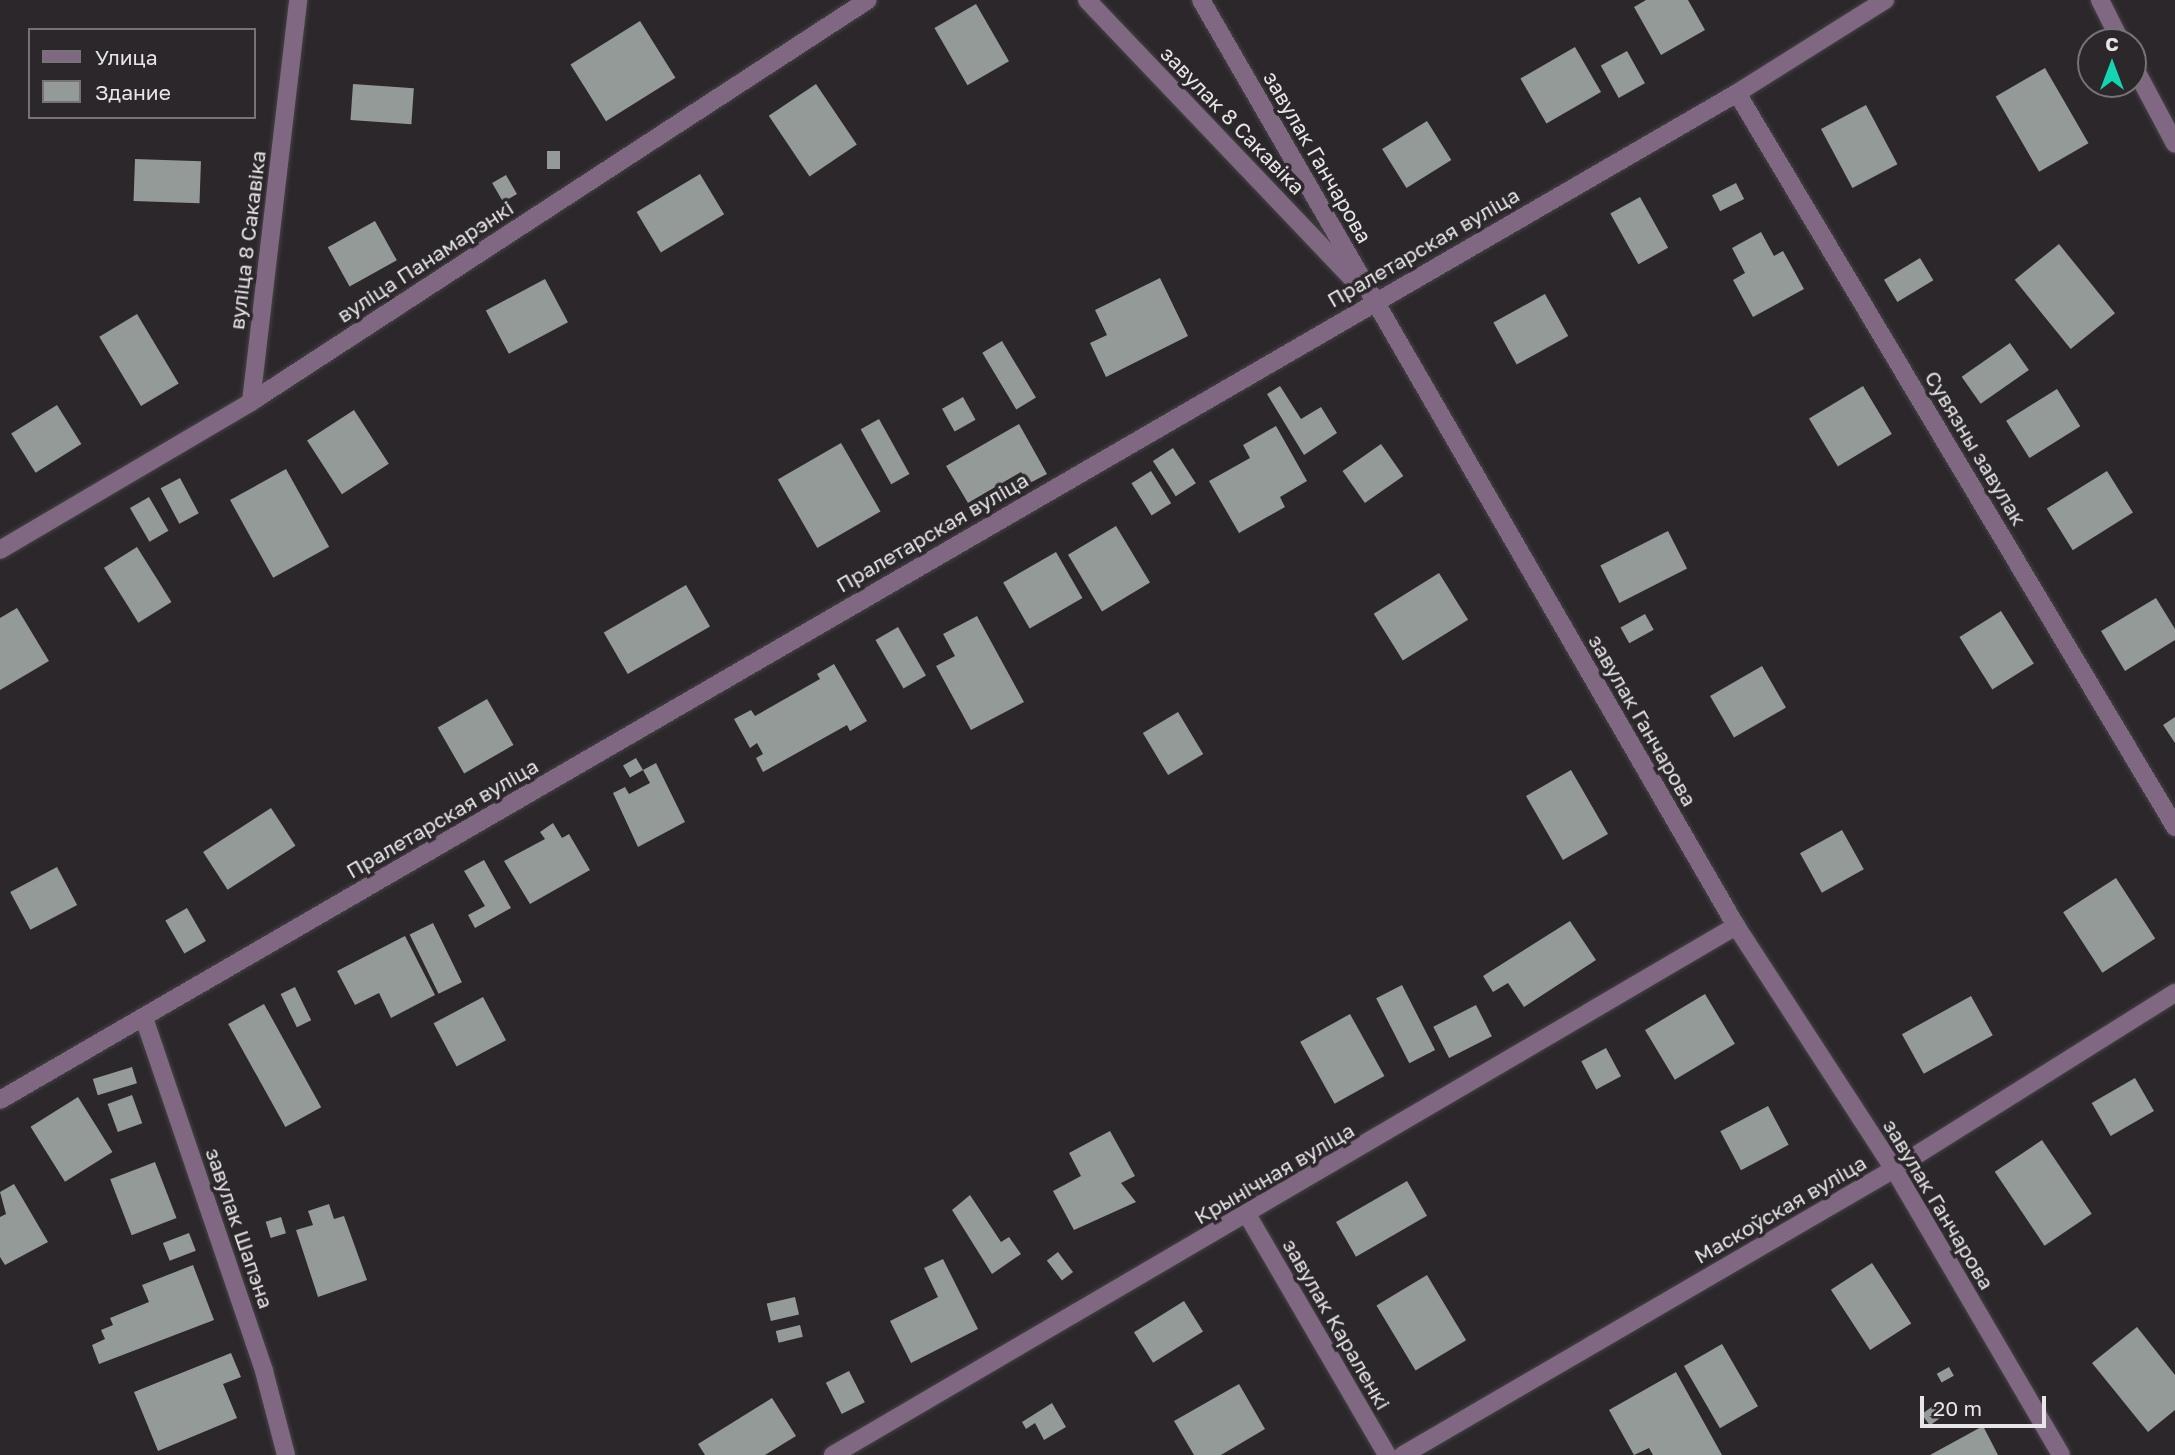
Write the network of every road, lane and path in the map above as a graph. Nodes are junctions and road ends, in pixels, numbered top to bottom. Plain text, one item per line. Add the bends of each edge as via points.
1 (298, 0) edge
2 (868, 0) edge
3 (1087, 0) edge
4 (1201, 0) edge
5 (1885, 0) edge
6 (2100, 0) edge
7 (2114, 28) edge
8 (2147, 91) edge
9 (1737, 93) junction
10 (2175, 144) edge
11 (1374, 301) junction
12 (251, 402) junction
13 (0, 550) edge
14 (2175, 827) edge
15 (1736, 926) junction
16 (2175, 993) edge
17 (144, 1018) junction
18 (0, 1100) edge
19 (1894, 1168) junction
20 (1248, 1216) junction
21 (286, 1455) edge
22 (833, 1455) edge
23 (1387, 1455) edge
24 (1403, 1455) edge
25 (2060, 1455) edge

1 - 12 street, вуліца 8 Сакавіка
2 - 12 street, вуліца Панамарэнкі
3 - 11 street, завулак 8 Сакавіка
4 - 11 street, завулак Ганчарова
5 - 9 street, Пралетарская вуліца
6 - 7 street
8 - 10 street
9 - 11 street, Пралетарская вуліца
9 - 14 street, Сувязны завулак
11 - 15 street, завулак Ганчарова
11 - 17 street, Пралетарская вуліца
12 - 13 street, вуліца Панамарэнкі
15 - 19 street, завулак Ганчарова
15 - 20 street, Крынічная вуліца
16 - 19 street, Маскоўская вуліца
17 - 18 street, Пралетарская вуліца
17 - 21 street, завулак Шапэна via 264,1371
19 - 24 street, Маскоўская вуліца
19 - 25 street, завулак Ганчарова
20 - 22 street, Крынічная вуліца
20 - 23 street, завулак Караленкі

